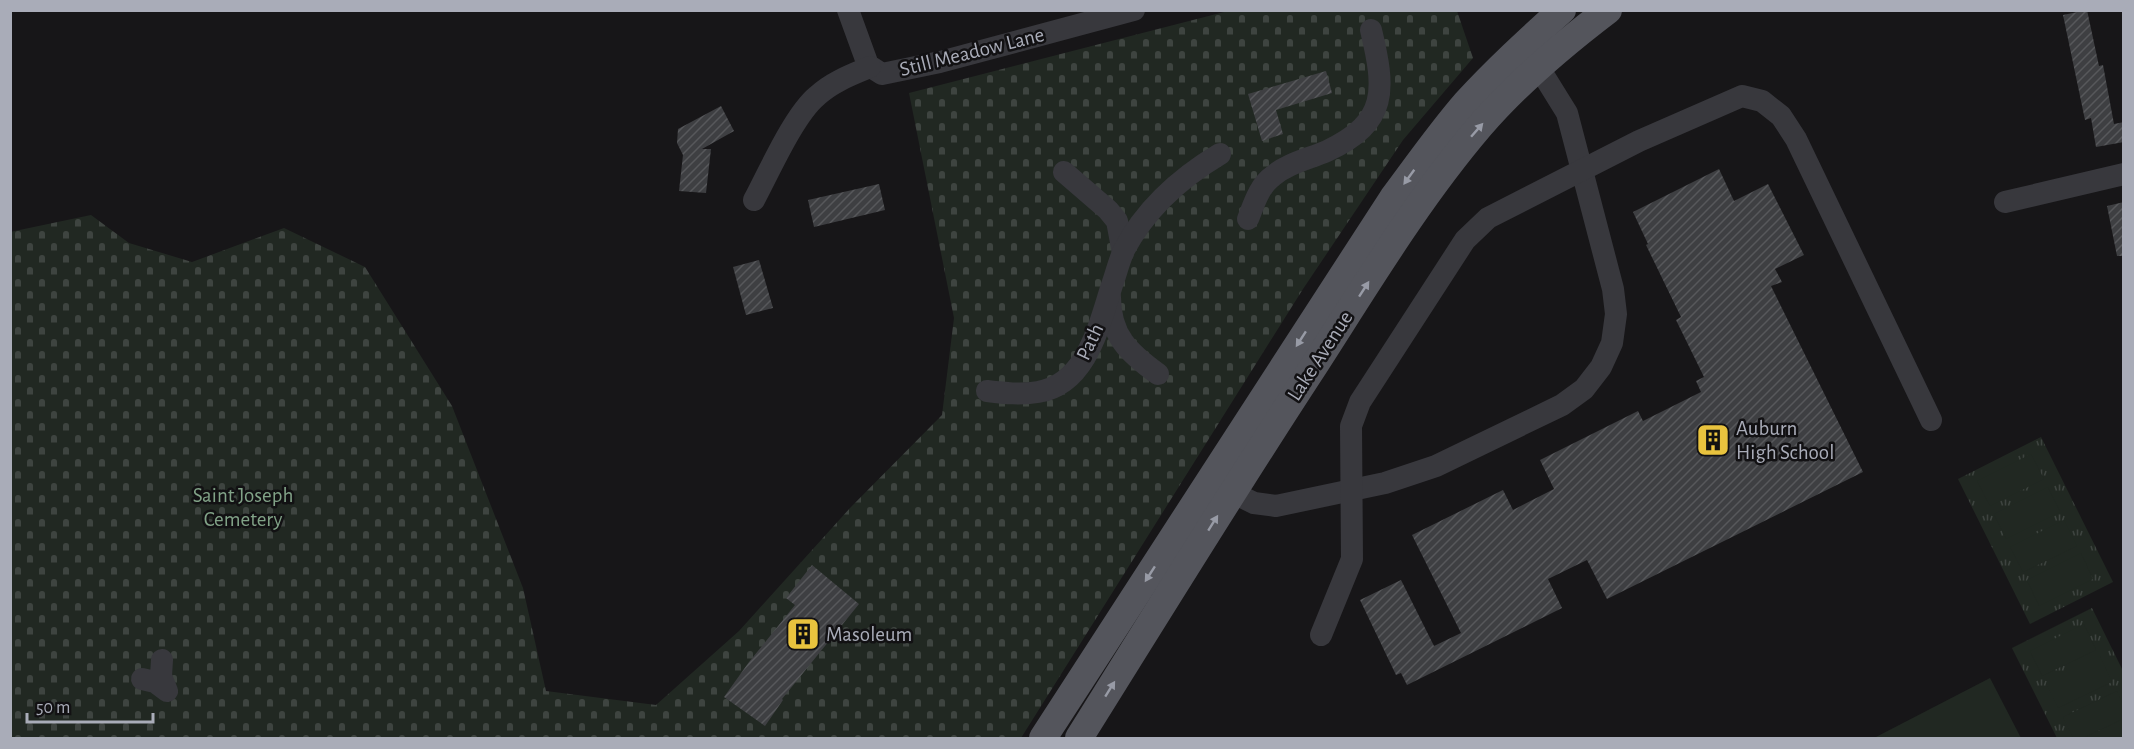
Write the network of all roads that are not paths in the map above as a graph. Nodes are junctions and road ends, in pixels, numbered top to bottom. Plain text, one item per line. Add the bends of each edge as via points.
1 (848, 10) edge
2 (1134, 10) edge
3 (1562, 10) edge
4 (1608, 10) edge
5 (1371, 30) dead end
6 (1524, 44) junction
7 (870, 67) junction
8 (1539, 68) junction
9 (1220, 154) dead end
10 (1582, 170) junction
11 (1064, 172) dead end
12 (2124, 174) edge
13 (754, 200) dead end
14 (2005, 202) dead end
15 (1248, 219) dead end
16 (1123, 252) junction
17 (1105, 332) junction
18 (1158, 374) dead end
19 (987, 390) dead end
20 (1931, 420) dead end
21 (1221, 486) junction
22 (1352, 490) junction
23 (1321, 635) dead end
24 (162, 660) dead end
25 (142, 680) dead end
26 (1043, 738) edge
27 (1079, 738) edge

1 - 7 street, Still Meadow Lane
2 - 7 street, Still Meadow Lane via 940,62 882,74
3 - 6 main road, Lake Avenue
4 - 8 main road, Lake Avenue
5 - 15 street via 1381,82 1374,113 1358,134 1272,176 1259,192
6 - 8 street
6 -> 21 main road, Lake Avenue via 1466,104 1393,198
7 - 13 street via 836,82 815,97 802,112
8 - 10 street via 1567,113
21 -> 8 main road, Lake Avenue via 1434,185 1482,124
9 - 16 street, Path via 1165,194 1137,227
10 - 20 street via 1742,96 1762,101 1781,116 1796,139
10 - 22 street via 1488,218 1465,240 1359,402 1351,426
10 - 22 street via 1616,314 1612,343 1602,367 1584,389 1551,410 1436,466
11 - 16 street, Path via 1117,221
12 - 14 street
16 - 17 street, Path via 1111,290
17 - 18 street, Path
17 - 19 street, Path via 1079,367 1053,388 1022,394
21 - 22 street via 1254,503 1276,506
21 -> 26 main road, Lake Avenue
27 -> 21 main road, Lake Avenue
22 - 23 street via 1352,559
24 - 25 street via 161,676 167,691 155,682

